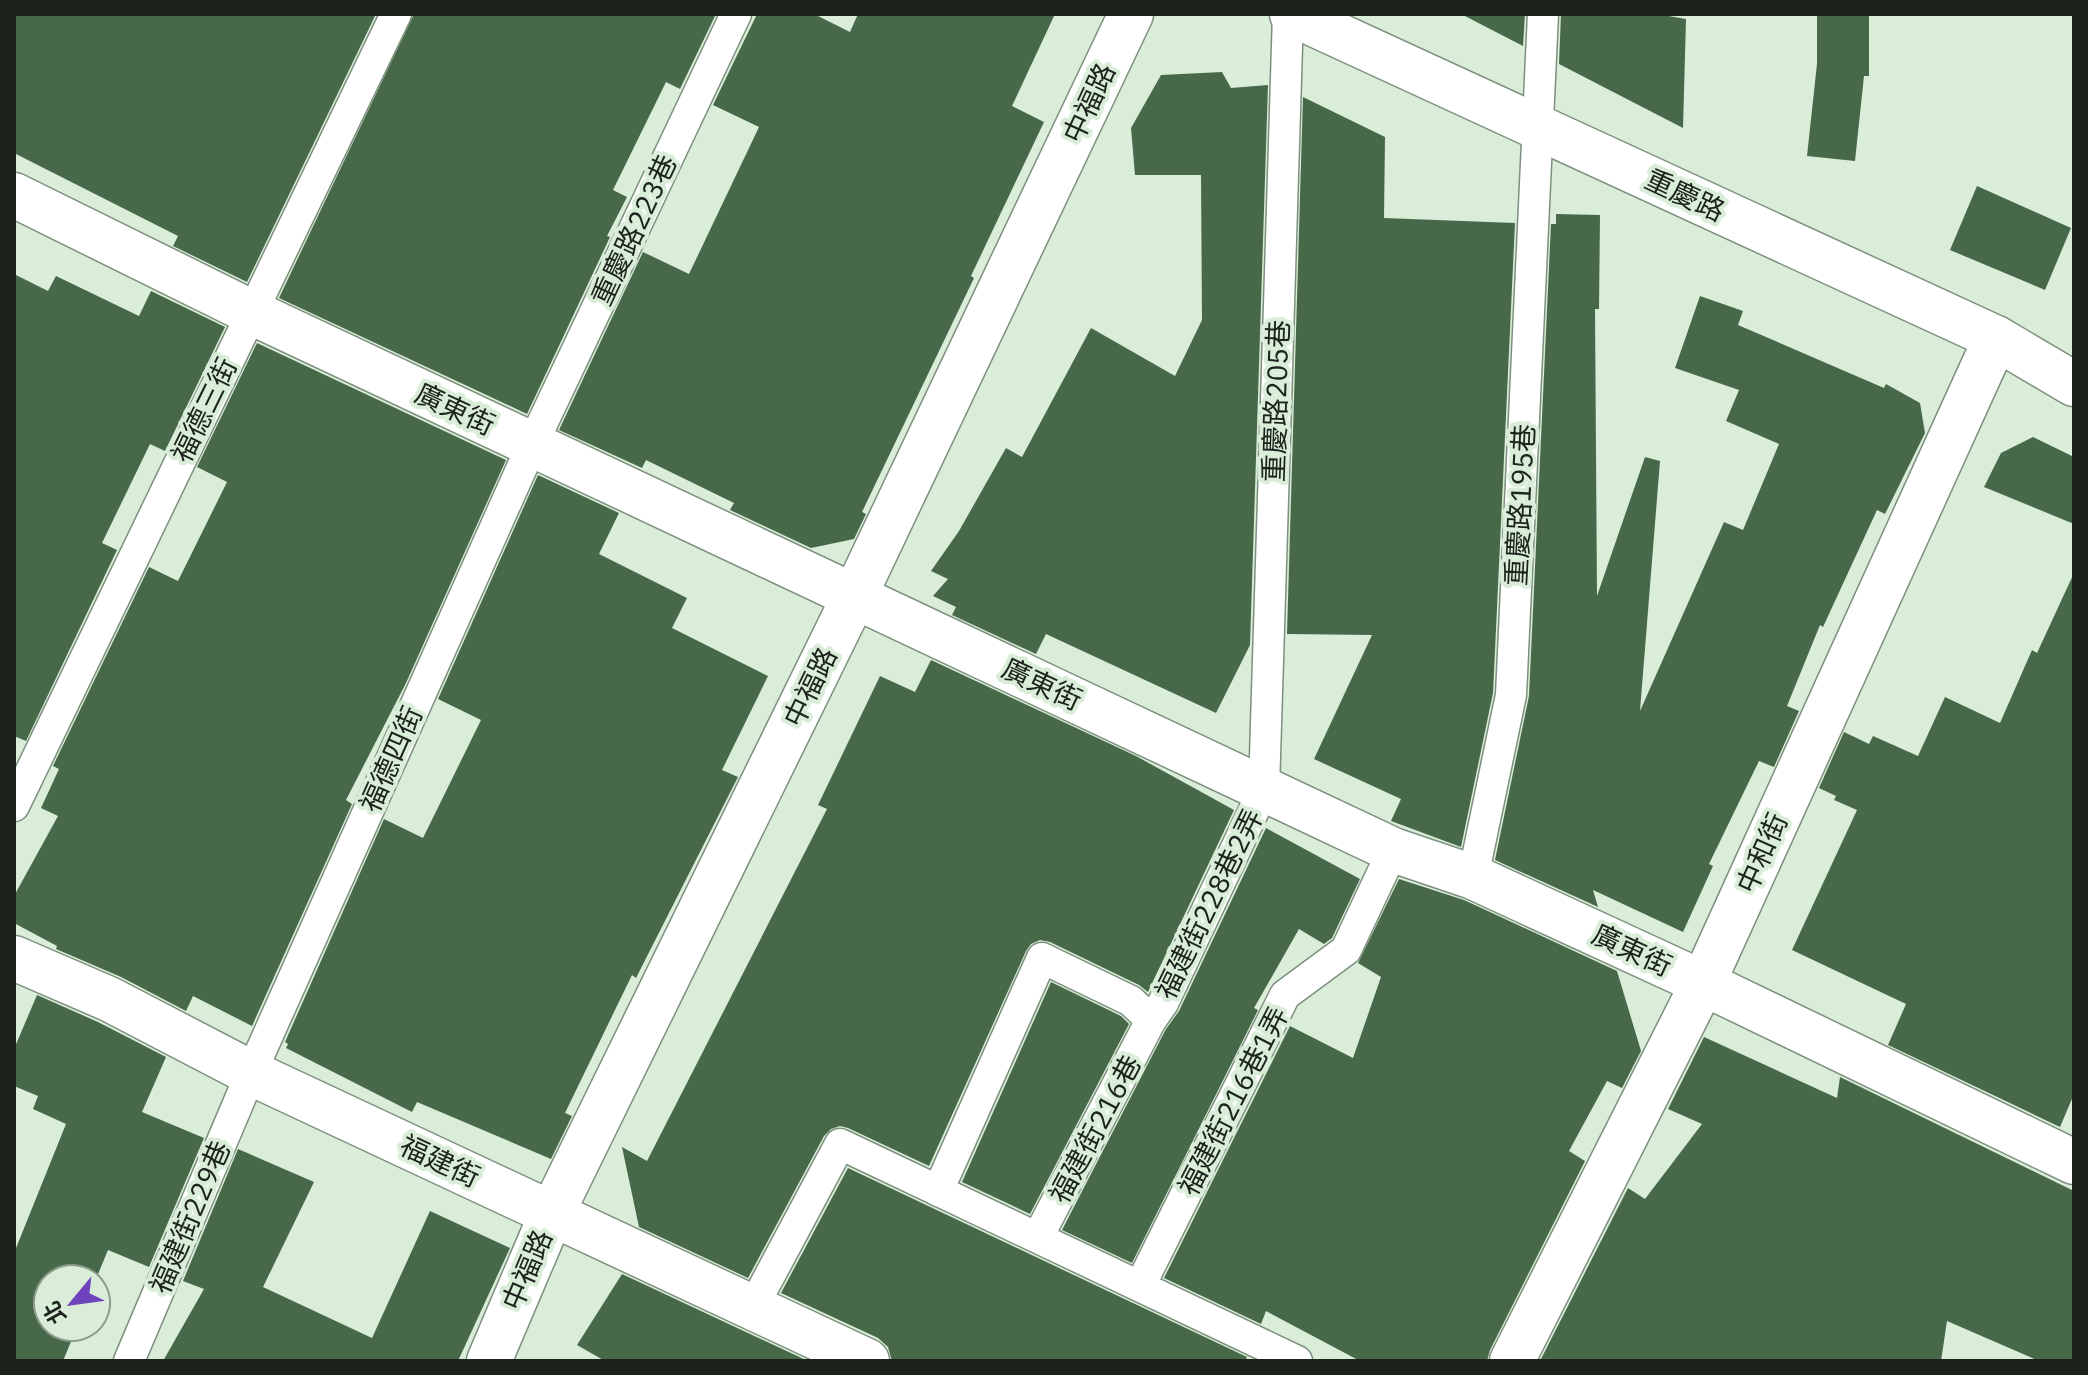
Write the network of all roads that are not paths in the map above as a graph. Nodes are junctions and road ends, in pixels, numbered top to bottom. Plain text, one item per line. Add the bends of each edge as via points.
1 (396, 14) edge
2 (736, 14) edge
3 (1131, 14) edge
4 (1290, 14) edge
5 (1543, 14) edge
6 (1538, 129) junction
7 (14, 195) edge
8 (251, 312) junction
9 (1996, 338) junction
10 (2074, 384) edge
11 (532, 445) junction
12 (855, 595) junction
13 (1264, 789) junction
14 (14, 806) edge
15 (1393, 850) junction
16 (1473, 877) junction
17 (14, 958) edge
18 (1703, 983) junction
19 (1151, 1020) junction
20 (251, 1073) junction
21 (2074, 1162) edge
22 (938, 1191) junction
23 (552, 1213) junction
24 (1038, 1237) junction
25 (1140, 1286) junction
26 (753, 1307) junction
27 (129, 1361) edge
28 (489, 1361) edge
29 (867, 1361) edge
30 (1297, 1361) edge
31 (1512, 1361) edge

1 - 8 lane, 福德三街
2 - 11 lane, 重慶路223巷
3 - 12 street, 中福路
4 - 6 street, 重慶路
4 - 13 lane, 重慶路205巷
5 - 6 lane, 重慶路195巷
6 - 9 street, 重慶路
6 - 16 lane, 重慶路195巷 via 1511,695
7 - 8 street, 廣東街
8 - 11 street, 廣東街
8 - 14 lane, 福德三街
9 - 10 street, 重慶路
9 - 18 street, 中和街
11 - 12 street, 廣東街
11 - 20 lane, 福德四街
12 - 13 street, 廣東街
12 - 23 street, 中福路
13 - 15 street, 廣東街
13 - 19 lane, 福建街228巷2弄
15 - 16 street, 廣東街
15 - 25 lane, 福建街216巷1弄 via 1346,950 1285,995
16 - 18 street, 廣東街
17 - 20 street, 福建街 via 109,999
18 - 21 street, 廣東街
18 - 31 street, 中和街
19 - 22 lane, 福建街228巷2弄 via 1131,1001 1042,958
19 - 24 lane, 福建街216巷
20 - 23 street, 福建街
20 - 27 lane, 福建街229巷
22 - 24 lane
22 - 26 lane via 840,1144
23 - 26 street, 福建街
23 - 28 street, 中福路
24 - 25 lane
25 - 30 lane
26 - 29 street, 福建街

